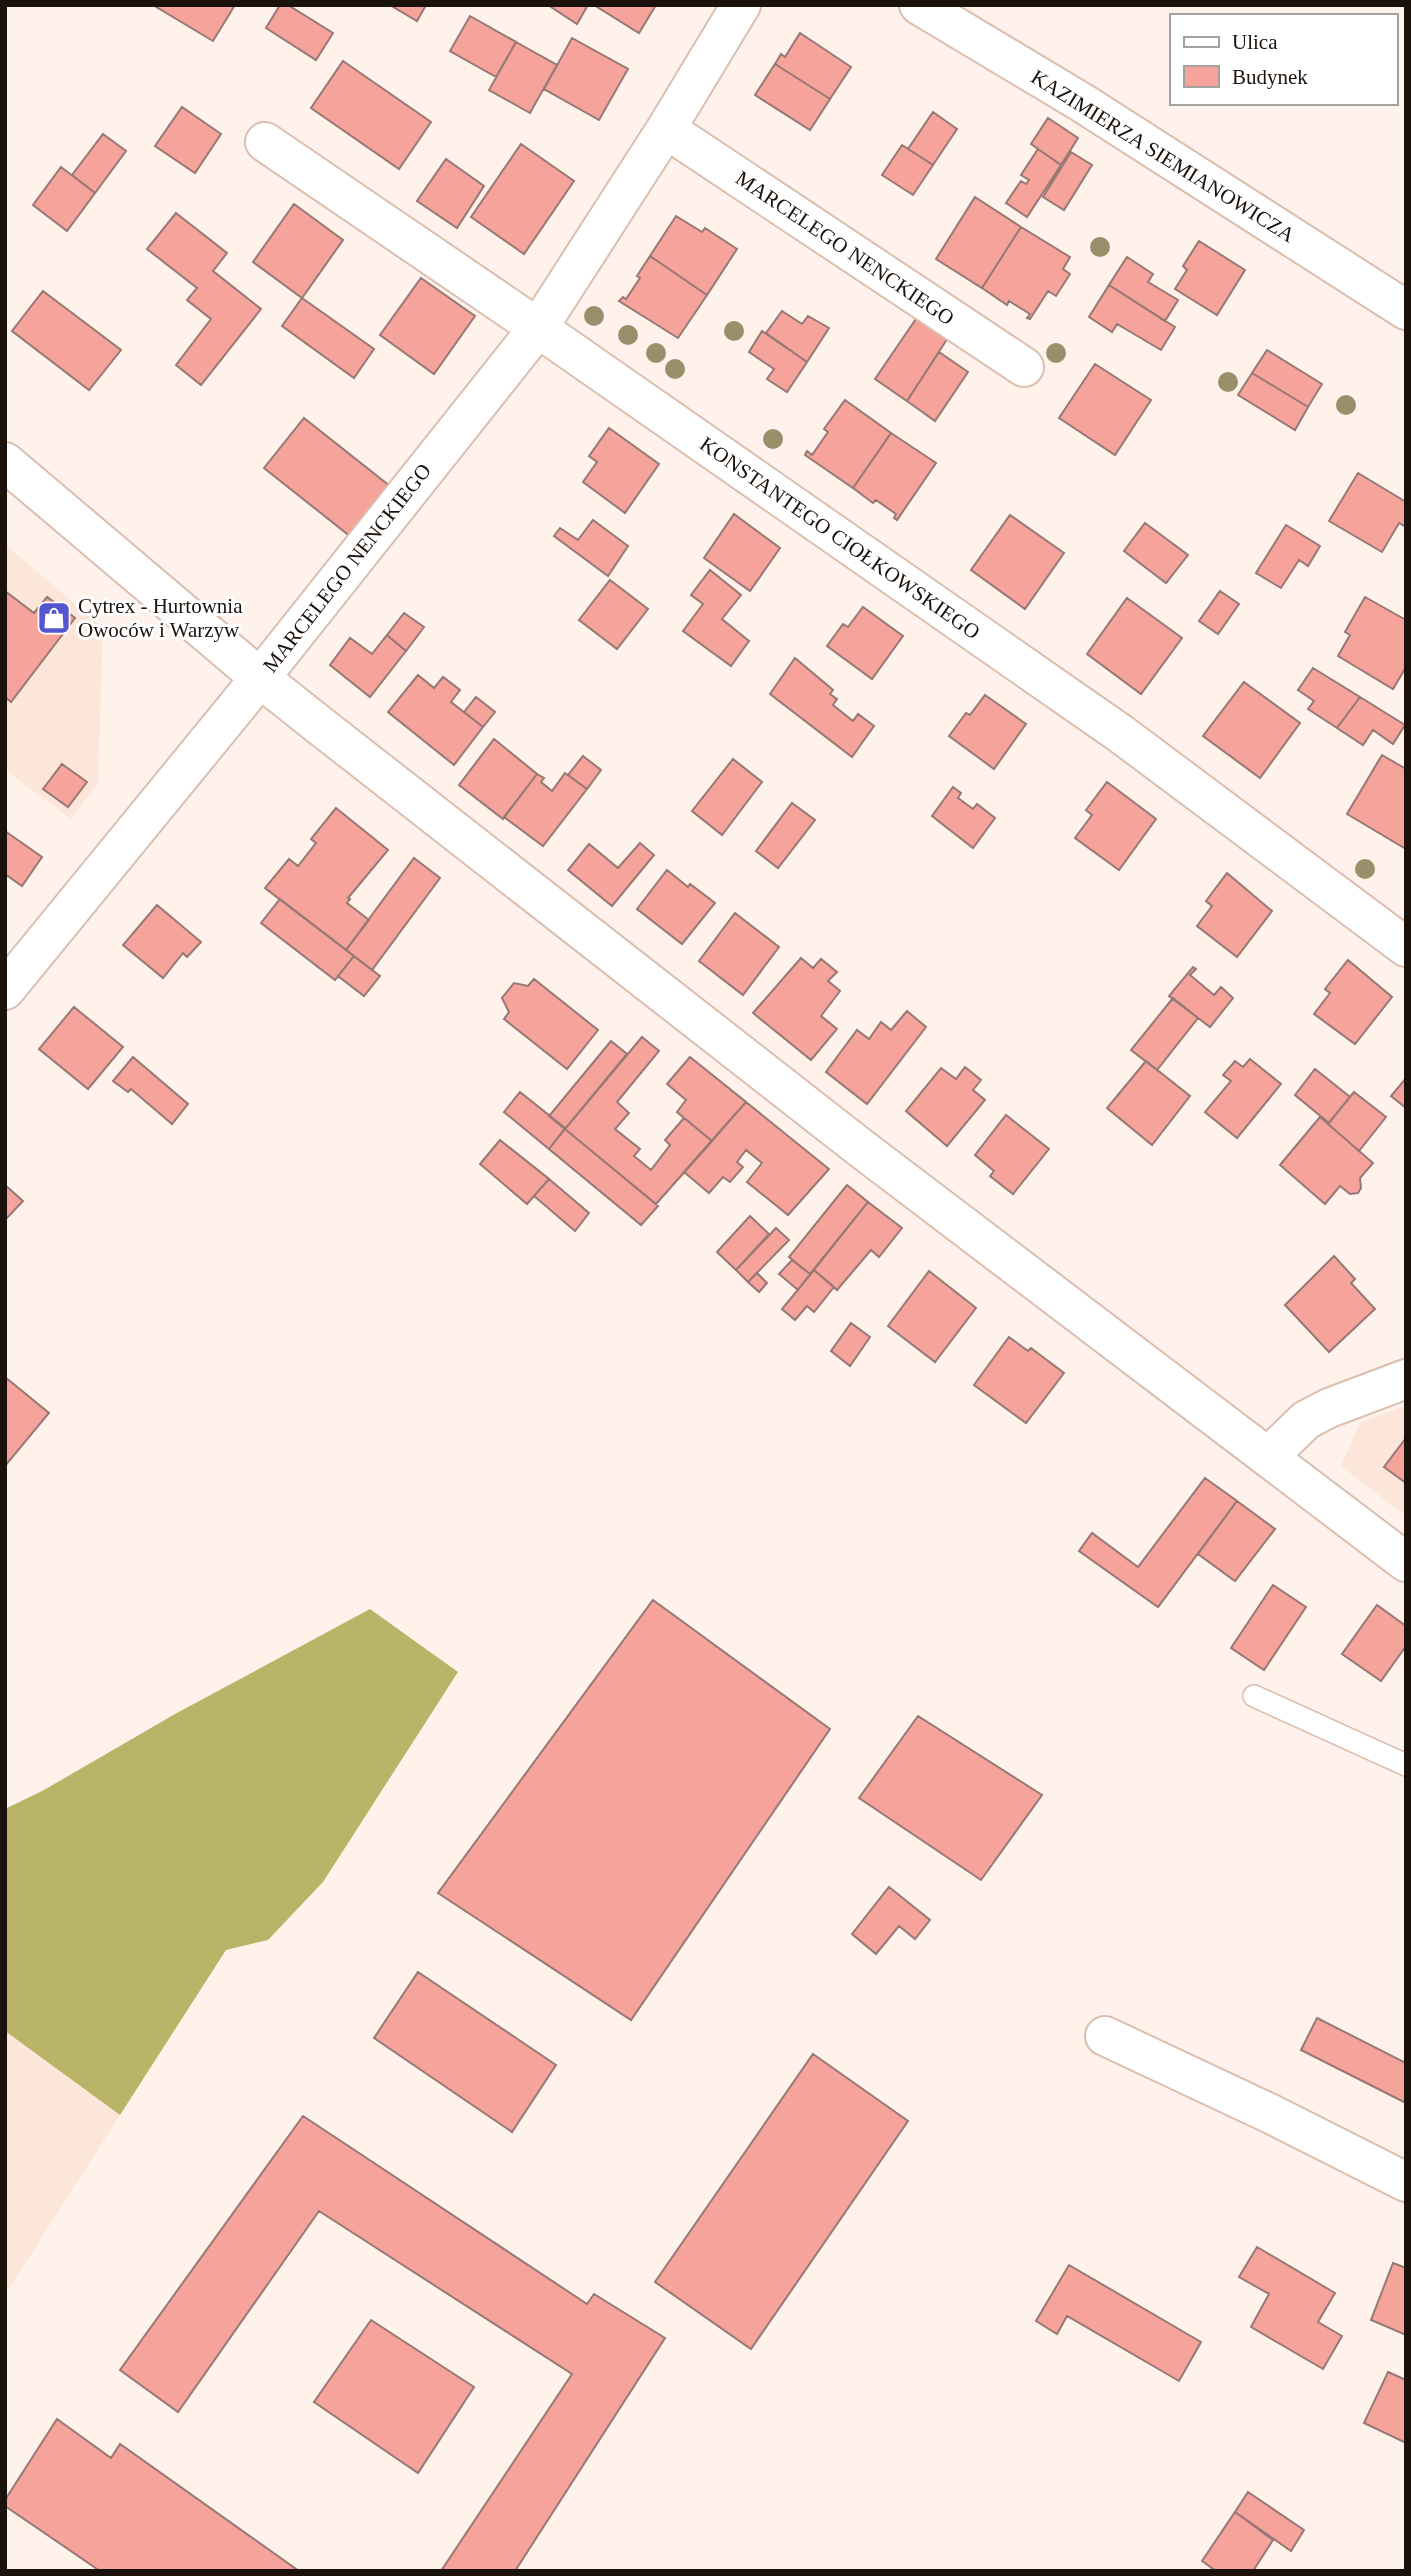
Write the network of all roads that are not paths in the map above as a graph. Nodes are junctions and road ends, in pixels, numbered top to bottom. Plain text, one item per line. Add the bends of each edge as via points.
1 (741, 5) edge
2 (919, 5) edge
3 (666, 129) junction
4 (265, 142) dead end
5 (1406, 310) edge
6 (538, 328) junction
7 (1024, 367) dead end
8 (5, 463) edge
9 (260, 678) junction
10 (1406, 947) edge
11 (5, 990) edge
12 (1406, 1378) edge
13 (1268, 1457) junction
14 (1406, 1562) edge
15 (1254, 1696) dead end
16 (1406, 1765) edge
17 (1105, 2036) dead end
18 (1406, 2182) edge

1 - 3 street, MARCELEGO NENCKIEGO
2 - 5 street, KAZIMIERZA SIEMIANOWICZA
3 - 6 street, MARCELEGO NENCKIEGO
3 - 7 street, MARCELEGO NENCKIEGO
4 - 6 street, KONSTANTEGO CIOŁKOWSKIEGO
6 - 9 street, MARCELEGO NENCKIEGO
6 - 10 street, KONSTANTEGO CIOŁKOWSKIEGO via 1121,734
8 - 9 street
9 - 11 street, MARCELEGO NENCKIEGO
9 - 13 street via 862,1149
12 - 13 street via 1306,1420
13 - 14 street
15 - 16 lane
17 - 18 street

